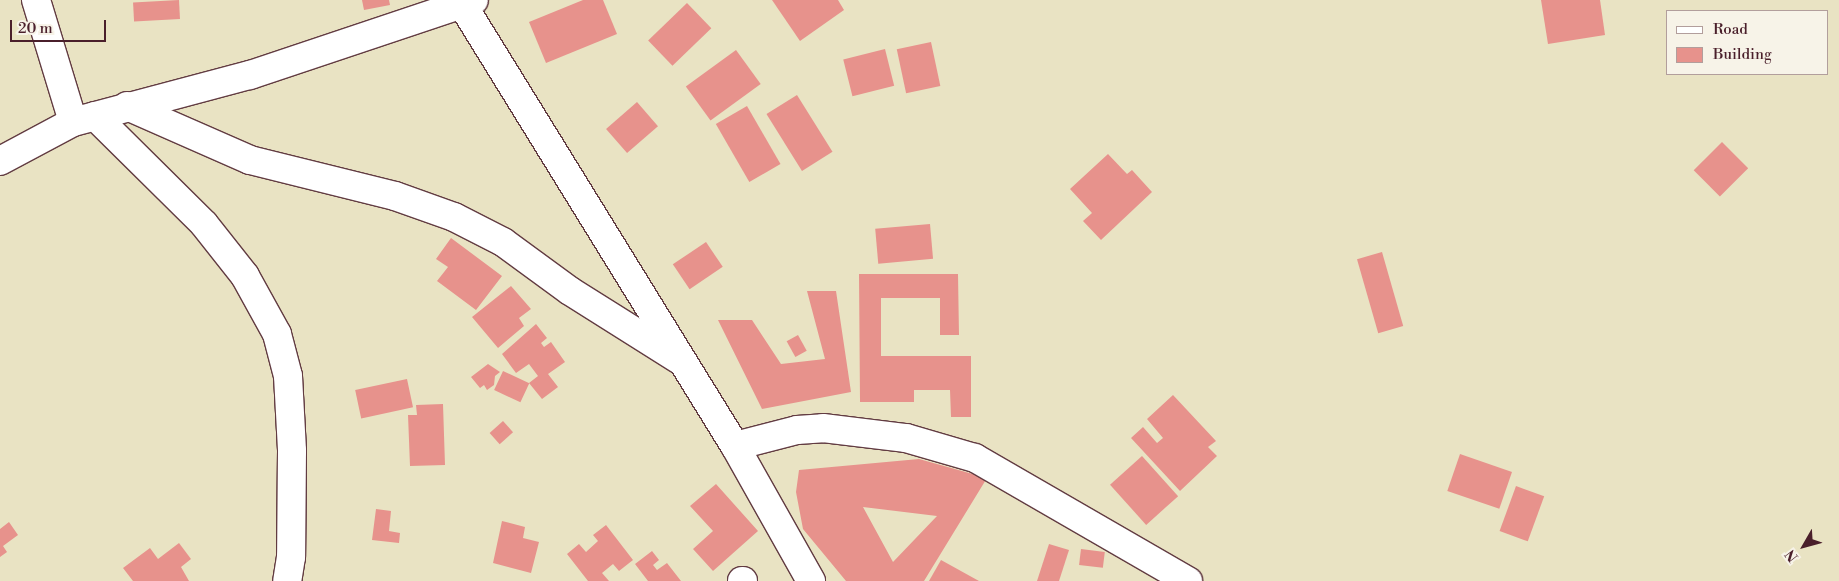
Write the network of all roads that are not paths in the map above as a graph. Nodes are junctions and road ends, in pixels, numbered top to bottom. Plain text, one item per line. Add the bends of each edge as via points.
1 (36, 0) edge
2 (468, 2) edge
3 (127, 106) junction
4 (84, 119) junction
5 (0, 161) edge
6 (684, 363) junction
7 (735, 446) junction
8 (287, 581) edge
9 (811, 581) edge
10 (1188, 581) edge

1 - 4 street
2 - 3 street via 250,75
2 - 6 street
3 - 4 street
3 - 6 street via 250,160 395,196 454,217 503,242 570,291
4 - 5 street
4 - 8 street via 204,224 245,276 277,334 288,376 292,451 291,557
6 - 7 street
7 - 9 street
7 - 10 street via 797,430 823,428 906,438 974,458

